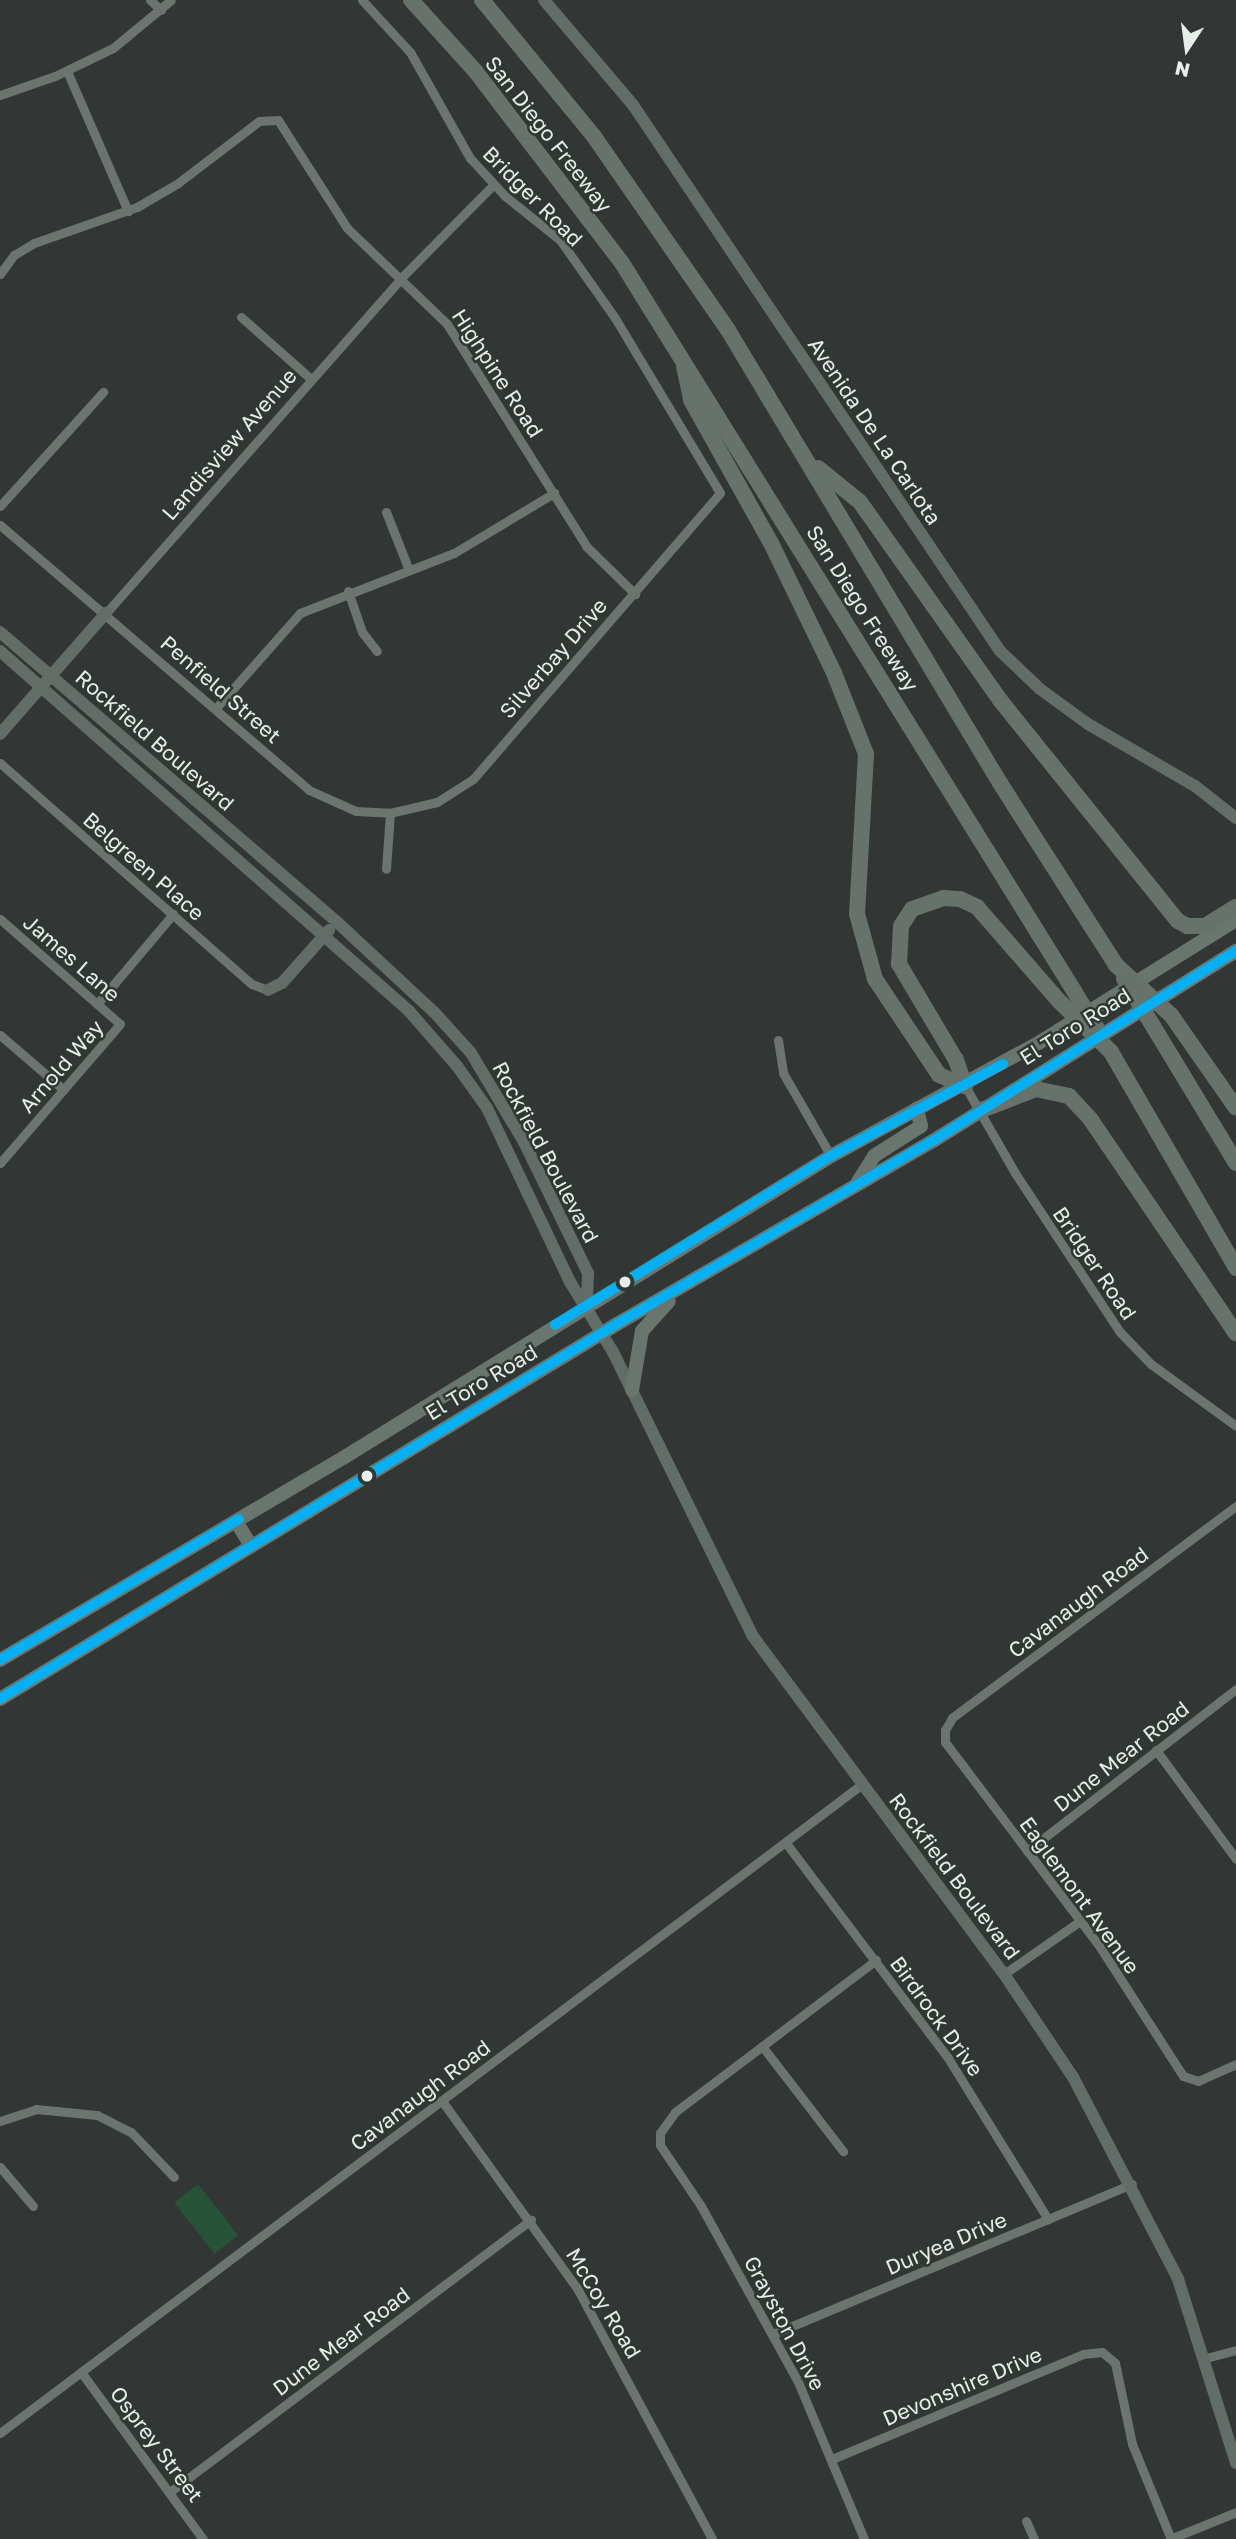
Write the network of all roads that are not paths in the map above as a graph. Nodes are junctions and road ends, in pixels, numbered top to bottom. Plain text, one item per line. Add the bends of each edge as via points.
1 (150, 0) edge
2 (171, 0) edge
3 (362, 0) edge
4 (411, 0) edge
5 (482, 0) edge
6 (544, 0) edge
7 (161, 10) junction
8 (67, 71) junction
9 (0, 95) edge
10 (493, 185) junction
11 (128, 211) junction
12 (0, 274) edge
13 (401, 278) junction
14 (241, 317) dead end
15 (681, 353) junction
16 (311, 379) junction
17 (103, 392) dead end
18 (810, 462) junction
19 (554, 493) junction
20 (720, 493) joint
21 (0, 506) edge
22 (386, 512) dead end
23 (0, 525) edge
24 (408, 570) junction
25 (348, 591) junction
26 (635, 593) junction
27 (106, 613) junction
28 (0, 632) edge
29 (0, 651) edge
30 (377, 651) dead end
31 (51, 675) junction
32 (41, 686) junction
33 (216, 708) junction
34 (0, 734) edge
35 (0, 763) edge
36 (390, 813) junction
37 (1236, 818) edge
38 (386, 869) dead end
39 (1236, 907) edge
40 (173, 914) junction
41 (0, 919) edge
42 (1236, 920) edge
43 (337, 922) junction
44 (324, 936) junction
45 (1236, 951) edge
46 (1116, 965) junction
47 (268, 990) joint
48 (97, 1004) junction
49 (120, 1024) joint
50 (0, 1035) edge
51 (778, 1040) dead end
52 (1111, 1052) junction
53 (965, 1086) junction
54 (64, 1090) junction
55 (916, 1108) junction
56 (1236, 1108) edge
57 (979, 1111) junction
58 (831, 1156) junction
59 (2, 1157) edge
60 (1236, 1163) edge
61 (856, 1185) junction
62 (1236, 1268) edge
63 (684, 1286) junction
64 (587, 1304) junction
65 (603, 1332) junction
66 (1236, 1332) edge
67 (632, 1390) junction
68 (1236, 1426) edge
69 (1236, 1506) edge
70 (236, 1521) junction
71 (251, 1546) junction
72 (0, 1660) edge
73 (1236, 1689) edge
74 (0, 1699) edge
75 (945, 1730) joint
76 (1156, 1750) junction
77 (861, 1785) junction
78 (786, 1843) junction
79 (1027, 1851) junction
80 (1236, 1858) edge
81 (1080, 1921) junction
82 (876, 1961) junction
83 (1004, 1974) junction
84 (762, 2046) junction
85 (1236, 2064) edge
86 (442, 2101) junction
87 (0, 2121) edge
88 (844, 2151) dead end
89 (0, 2167) edge
90 (174, 2177) dead end
91 (1132, 2184) junction
92 (33, 2206) dead end
93 (1048, 2219) junction
94 (531, 2220) junction
95 (773, 2334) junction
96 (1236, 2350) edge
97 (1206, 2358) junction
98 (80, 2372) junction
99 (0, 2433) edge
100 (832, 2459) junction
101 (1236, 2463) edge
102 (171, 2491) junction
103 (1236, 2512) edge
104 (1026, 2521) dead end
105 (711, 2537) edge
106 (203, 2539) edge
107 (700, 2539) edge
108 (864, 2539) edge
109 (1034, 2539) edge
110 (1171, 2539) edge

1 - 7 street
2 - 7 street
3 - 10 street, Bridger Road via 410,52 447,126
4 - 15 highway, San Diego Freeway via 476,72 540,154 622,263
5 - 18 highway, San Diego Freeway via 593,135 728,330
6 - 37 main road, Avenida De La Carlota via 633,105 1000,651 1040,689 1088,724 1195,786
7 - 8 street via 113,48
8 - 9 street
8 - 11 street
10 - 13 street, Landisview Avenue
10 - 20 street, Bridger Road via 560,240 615,318
11 - 12 street via 34,243 14,255
11 - 13 street, Highpine Road via 178,183 259,121 270,118 286,128 327,203 347,228
13 - 16 street, Landisview Avenue
13 - 19 street, Highpine Road via 447,324
14 - 16 street
15 - 52 highway, San Diego Freeway, bridge
15 - 53 highway via 691,400 771,543 834,673 866,754 858,914 865,954 881,989 939,1075
16 - 27 street, Landisview Avenue
17 - 21 street
18 - 39 highway via 860,502 1000,700 1178,921 1205,926
18 - 46 highway, San Diego Freeway via 1000,783
19 - 24 street via 454,553
19 - 26 street, Highpine Road via 592,554
20 - 26 street, Silverbay Drive
22 - 24 street
23 - 27 street, Penfield Street
24 - 25 street
25 - 30 street via 362,632
25 - 33 street via 316,603 291,621
26 - 36 street, Silverbay Drive via 472,779 437,802
27 - 31 main road, Landisview Avenue
27 - 33 street, Penfield Street
28 - 31 main road, Rockfield Boulevard
29 - 32 main road, Rockfield Boulevard
31 - 32 main road, Landisview Avenue
31 - 43 main road, Rockfield Boulevard
32 - 34 main road, Landisview Avenue
32 - 44 main road, Rockfield Boulevard
33 - 36 street, Penfield Street via 309,790 356,811
35 - 40 street, Belgreen Place
36 - 38 street
40 - 47 street, Belgreen Place via 252,984
40 - 48 street
41 - 48 street, James Lane
42 - 53 main road, El Toro Road
43 - 44 main road
43 - 64 main road, Rockfield Boulevard via 434,1012 471,1054 524,1142 587,1273
44 - 47 main road via 282,983
44 - 64 main road, Rockfield Boulevard via 409,1012 457,1066 500,1132 570,1282
45 - 57 main road, El Toro Road
46 - 56 highway, bridge via 1171,1015
46 - 60 highway, San Diego Freeway, bridge
48 - 49 street, James Lane
49 - 54 street, Arnold Way
50 - 54 street
51 - 58 street via 783,1073
52 - 53 highway, bridge via 1059,1001 977,907 944,898 912,909 901,926 899,964 957,1060
52 - 62 highway, San Diego Freeway
53 - 55 main road, El Toro Road
53 - 57 street, Bridger Road
54 - 59 street, Arnold Way
55 - 58 main road, El Toro Road
55 - 61 main road via 921,1126 874,1156
57 - 61 main road, El Toro Road
57 - 66 highway via 1036,1089 1069,1096 1091,1120
57 - 68 street, Bridger Road via 1119,1331 1151,1364
58 - 64 main road, El Toro Road
61 - 63 main road, El Toro Road
63 - 65 main road, El Toro Road
63 - 67 main road via 642,1331
64 - 65 main road, Rockfield Boulevard
64 - 70 main road, El Toro Road
65 - 67 main road, Rockfield Boulevard
65 - 71 main road, El Toro Road
67 - 77 main road, Rockfield Boulevard via 738,1611 769,1661
69 - 75 street, Cavanaugh Road via 952,1718
70 - 71 main road
70 - 72 main road, El Toro Road
71 - 74 main road, El Toro Road
73 - 76 street, Dune Mear Road
75 - 79 street, Eaglemont Avenue via 951,1750
76 - 79 street, Dune Mear Road
76 - 80 street
77 - 78 street, Cavanaugh Road
77 - 83 main road, Rockfield Boulevard
78 - 82 street, Birdrock Drive
78 - 86 street, Cavanaugh Road
79 - 81 street, Eaglemont Avenue
81 - 83 street
81 - 85 street, Eaglemont Avenue via 1177,2068 1190,2080
82 - 84 street
82 - 93 street, Birdrock Drive via 974,2096
83 - 91 main road, Rockfield Boulevard via 1073,2077
84 - 88 street
84 - 95 street, Grayston Drive via 675,2112 660,2133 660,2145 701,2206
86 - 94 street, McCoy Road
86 - 98 street, Cavanaugh Road
87 - 90 street via 36,2109 97,2115 131,2132
89 - 92 street
91 - 93 street, Duryea Drive
91 - 97 main road, Rockfield Boulevard via 1178,2279
93 - 95 street, Duryea Drive
94 - 102 street, Dune Mear Road
94 - 105 street, McCoy Road via 598,2322
95 - 100 street, Grayston Drive
96 - 97 street
97 - 101 main road, Rockfield Boulevard
98 - 99 street, Cavanaugh Road
98 - 102 street, Osprey Street
100 - 108 street, Grayston Drive
100 - 110 street, Devonshire Drive via 1083,2354 1107,2354 1115,2364 1132,2444
102 - 106 street, Osprey Street
103 - 110 street
104 - 109 street
105 - 107 street

